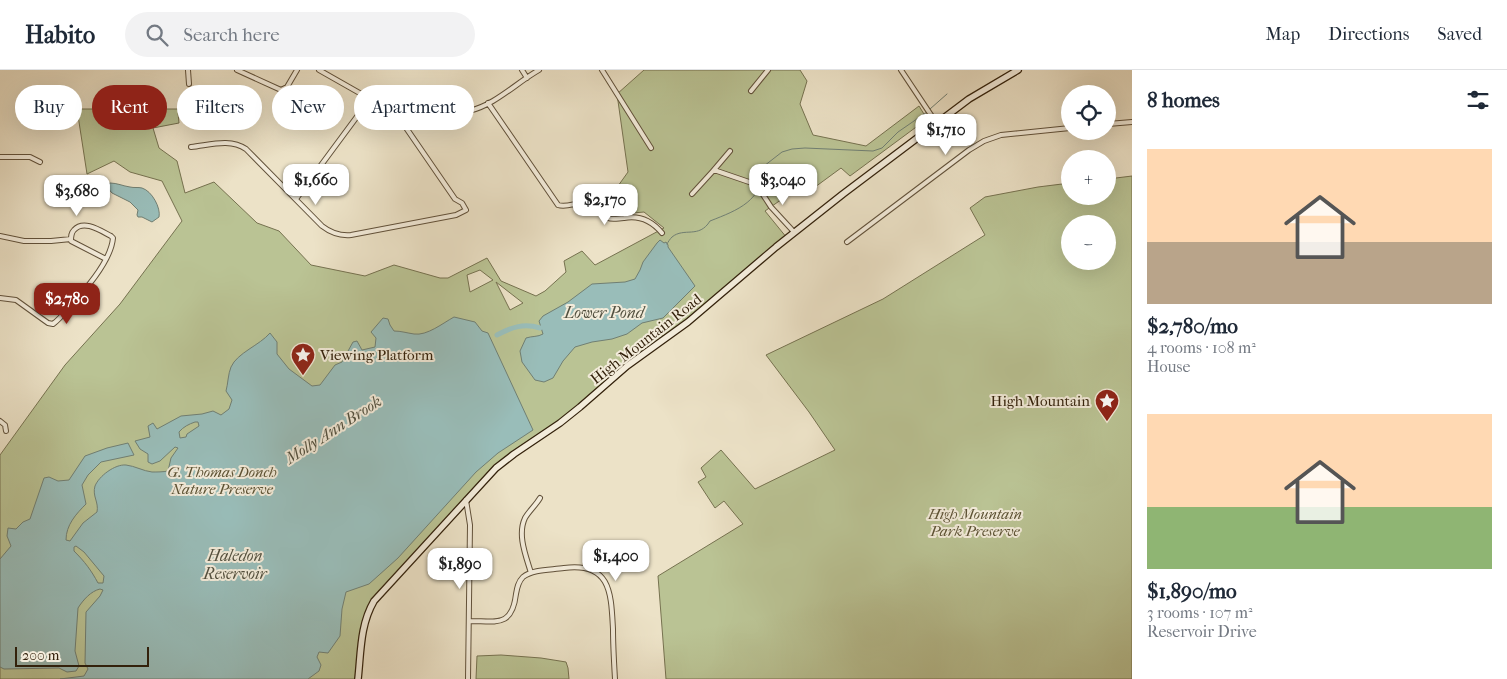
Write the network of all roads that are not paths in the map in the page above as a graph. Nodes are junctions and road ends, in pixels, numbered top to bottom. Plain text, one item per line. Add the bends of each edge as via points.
1 (188, 70) edge
2 (237, 70) edge
3 (297, 70) edge
4 (319, 70) edge
5 (522, 70) edge
6 (539, 70) edge
7 (602, 70) edge
8 (768, 70) edge
9 (901, 70) edge
10 (1018, 70) edge
11 (527, 78) junction
12 (189, 84) dead end
13 (354, 90) edge
14 (751, 91) dead end
15 (488, 103) junction
16 (474, 109) edge
17 (354, 121) edge
18 (1132, 122) edge
19 (1116, 123) edge
20 (937, 124) junction
21 (1061, 129) edge
22 (408, 130) edge
23 (191, 147) dead end
24 (651, 148) dead end
25 (730, 151) dead end
26 (0, 157) edge
27 (40, 162) dead end
28 (713, 171) junction
29 (692, 194) dead end
30 (296, 199) junction
31 (794, 232) junction
32 (662, 233) dead end
33 (0, 236) edge
34 (71, 239) junction
35 (847, 242) dead end
36 (106, 259) junction
37 (0, 298) edge
38 (0, 421) edge
39 (6, 431) dead end
40 (540, 498) dead end
41 (466, 500) junction
42 (531, 573) junction
43 (469, 621) junction
44 (358, 679) edge
45 (468, 679) edge
46 (615, 679) edge

1 - 12 street
2 - 3 street via 281,90 287,88
4 - 13 street
5 - 11 street
6 - 11 street
7 - 24 street
8 - 14 street
9 - 20 street
10 - 20 main road, High Mountain Road via 984,89
11 - 15 street
15 - 16 street
15 - 32 street via 558,205 589,204 596,206 606,217 642,217
17 - 30 street
18 - 19 street
20 - 31 main road, High Mountain Road
21 - 35 street via 1002,135 984,141
22 - 30 street via 466,210 456,216 345,235 328,230
23 - 30 street via 224,143 241,146
25 - 28 street
26 - 27 street via 30,157
28 - 29 street
28 - 31 street via 752,183
31 - 41 main road, High Mountain Road via 688,322 627,366 560,422 504,461
33 - 34 street via 24,241
34 - 36 street via 76,245
34 - 36 street via 75,228 81,225 111,236 113,243
36 - 37 street via 96,277 53,324 16,300
38 - 39 street
40 - 42 street via 526,516 522,529
41 - 43 street via 470,525
41 - 44 main road, High Mountain Road via 374,601 363,626
42 - 43 street via 519,582 514,608 507,618
42 - 46 street via 578,567 593,571 604,580 612,602
43 - 45 street

